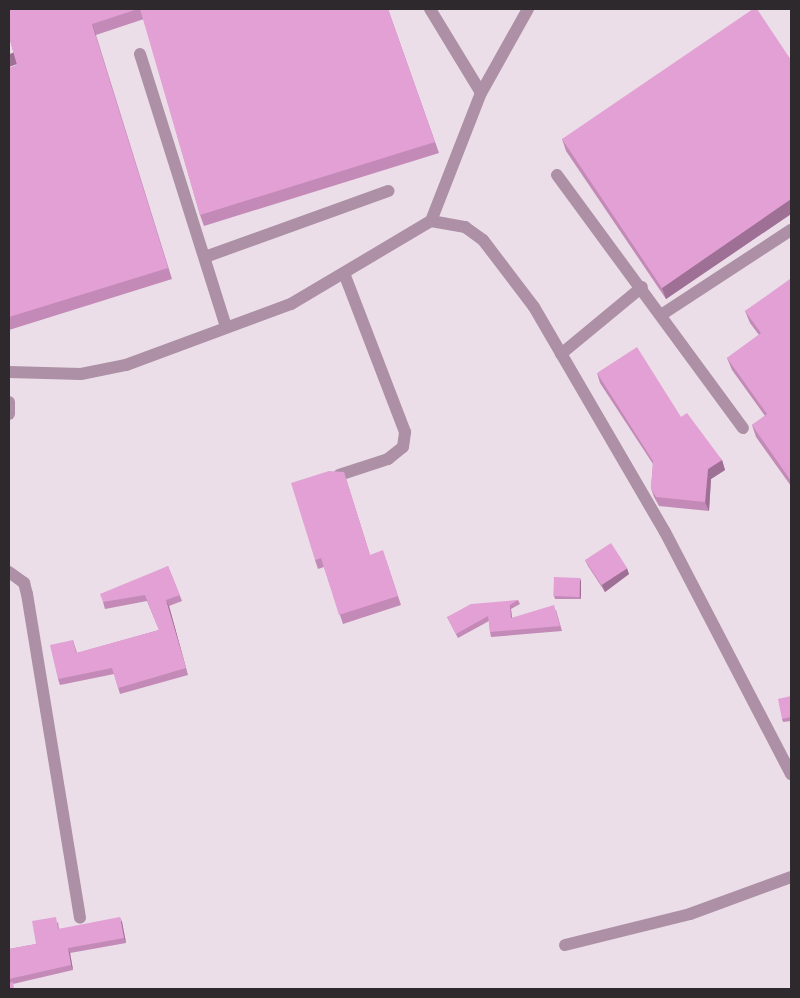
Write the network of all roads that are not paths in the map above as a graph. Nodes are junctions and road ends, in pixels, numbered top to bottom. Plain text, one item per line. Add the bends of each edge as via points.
1 (430, 9) edge
2 (528, 9) edge
3 (140, 54) dead end
4 (481, 93) junction
5 (557, 175) dead end
6 (388, 191) dead end
7 (431, 222) junction
8 (791, 230) edge
9 (205, 257) junction
10 (344, 273) junction
11 (642, 287) junction
12 (661, 315) junction
13 (226, 327) junction
14 (560, 354) junction
15 (9, 372) edge
16 (9, 402) edge
17 (9, 414) edge
18 (743, 428) dead end
19 (339, 475) edge
20 (9, 572) edge
21 (791, 774) edge
22 (791, 877) edge
23 (80, 918) dead end
24 (565, 944) dead end

1 - 4 street
2 - 4 street
3 - 9 street
4 - 7 street
5 - 11 street
6 - 9 street
7 - 10 street
7 - 14 street via 465,227 483,240 534,307
8 - 12 street
9 - 13 street
10 - 13 street via 291,304
10 - 19 street via 405,432 403,448 388,459
11 - 12 street
11 - 14 street
12 - 18 street
13 - 15 street via 103,371
14 - 21 street via 665,532
16 - 17 street
20 - 23 street via 20,578 27,594
22 - 24 street via 690,914

